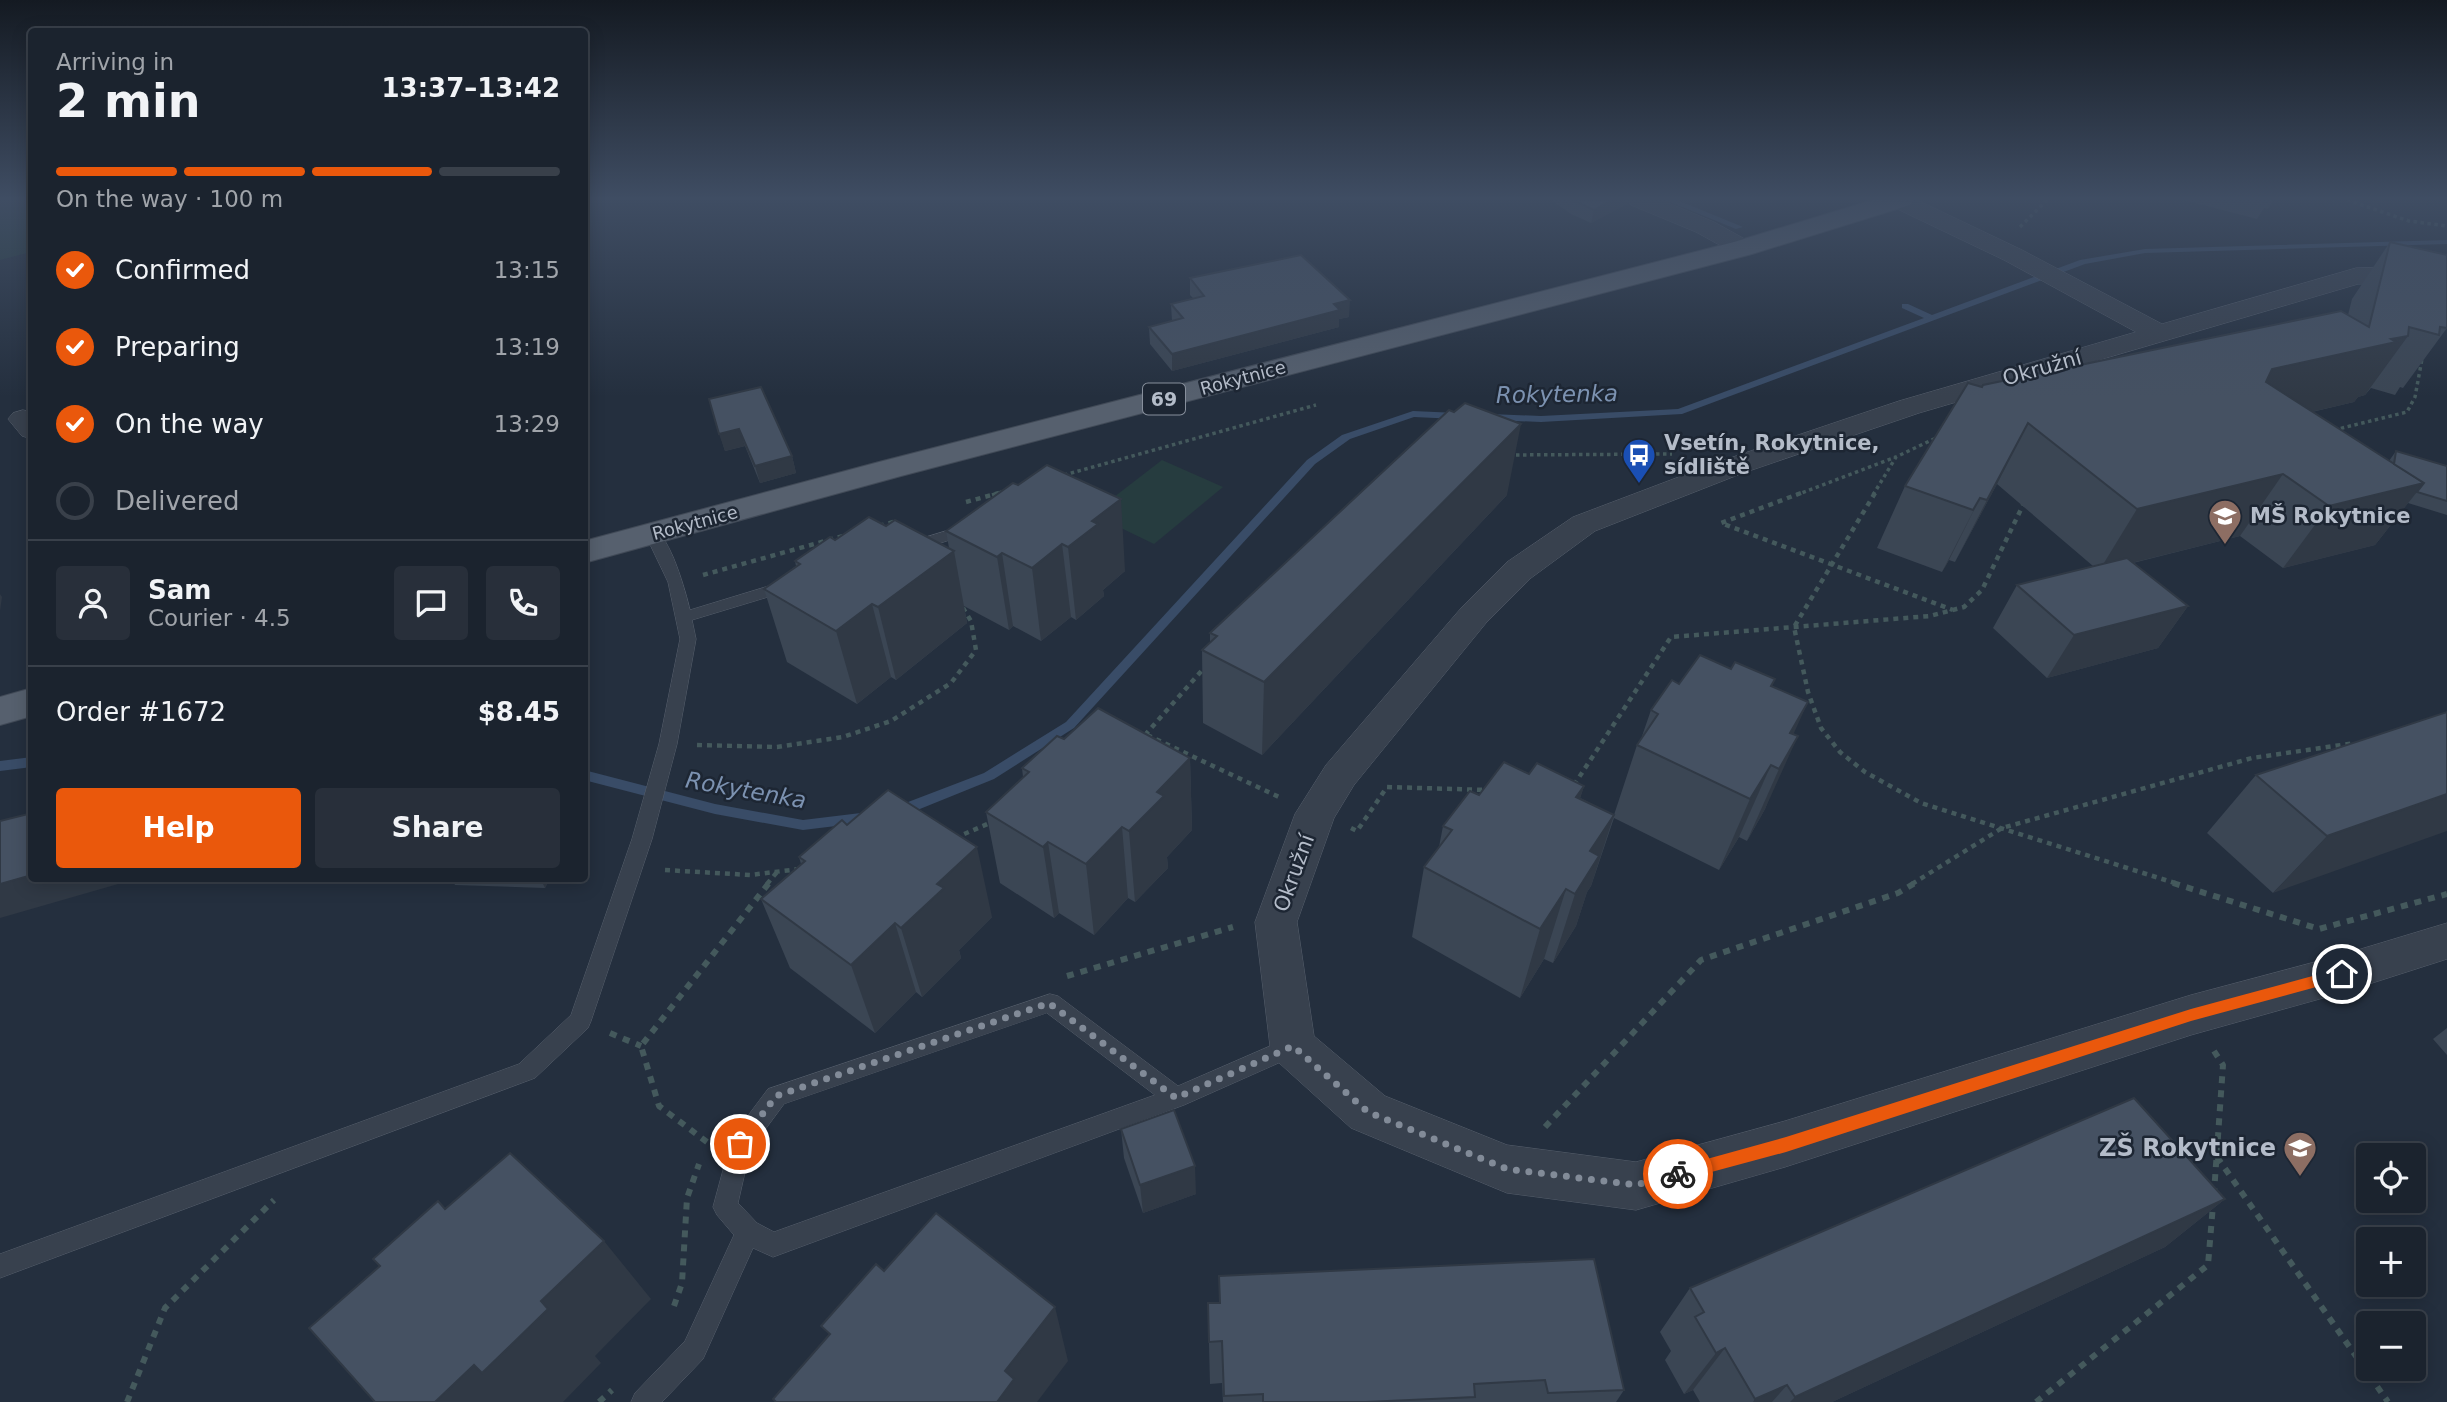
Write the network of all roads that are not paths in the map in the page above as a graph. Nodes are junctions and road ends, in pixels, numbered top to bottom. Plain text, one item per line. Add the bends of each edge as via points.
1 (1676, 265) edge
2 (2033, 265) edge
3 (2447, 273) edge
4 (2160, 334) junction
5 (989, 523) edge
6 (653, 534) junction
7 (588, 551) edge
8 (892, 553) edge
9 (802, 581) edge
10 (685, 617) junction
11 (28, 703) edge
12 (0, 711) edge
13 (2447, 941) edge
14 (1293, 1046) junction
15 (1176, 1098) junction
16 (748, 1232) junction
17 (0, 1266) edge
18 (643, 1402) edge

1 - 6 main road, Rokytnice / 69
2 - 4 street
3 - 4 street, Okružní via 2356,276
4 - 14 street, Okružní via 1909,407 1732,467 1584,524 1519,569 1474,615 1340,775 1315,814 1276,922
5 - 8 lane
6 - 7 main road, Rokytnice / 69
6 - 10 lane via 676,582
9 - 10 lane
10 - 17 lane via 688,639 666,750 642,839 580,1021 527,1071
11 - 12 main road
13 - 14 street via 2191,1015 1786,1144 1636,1185 1507,1169 1368,1112
14 - 15 lane
15 - 16 lane via 773,1245
15 - 16 lane via 1049,1003 776,1096 740,1144 725,1207
16 - 18 lane via 694,1350

